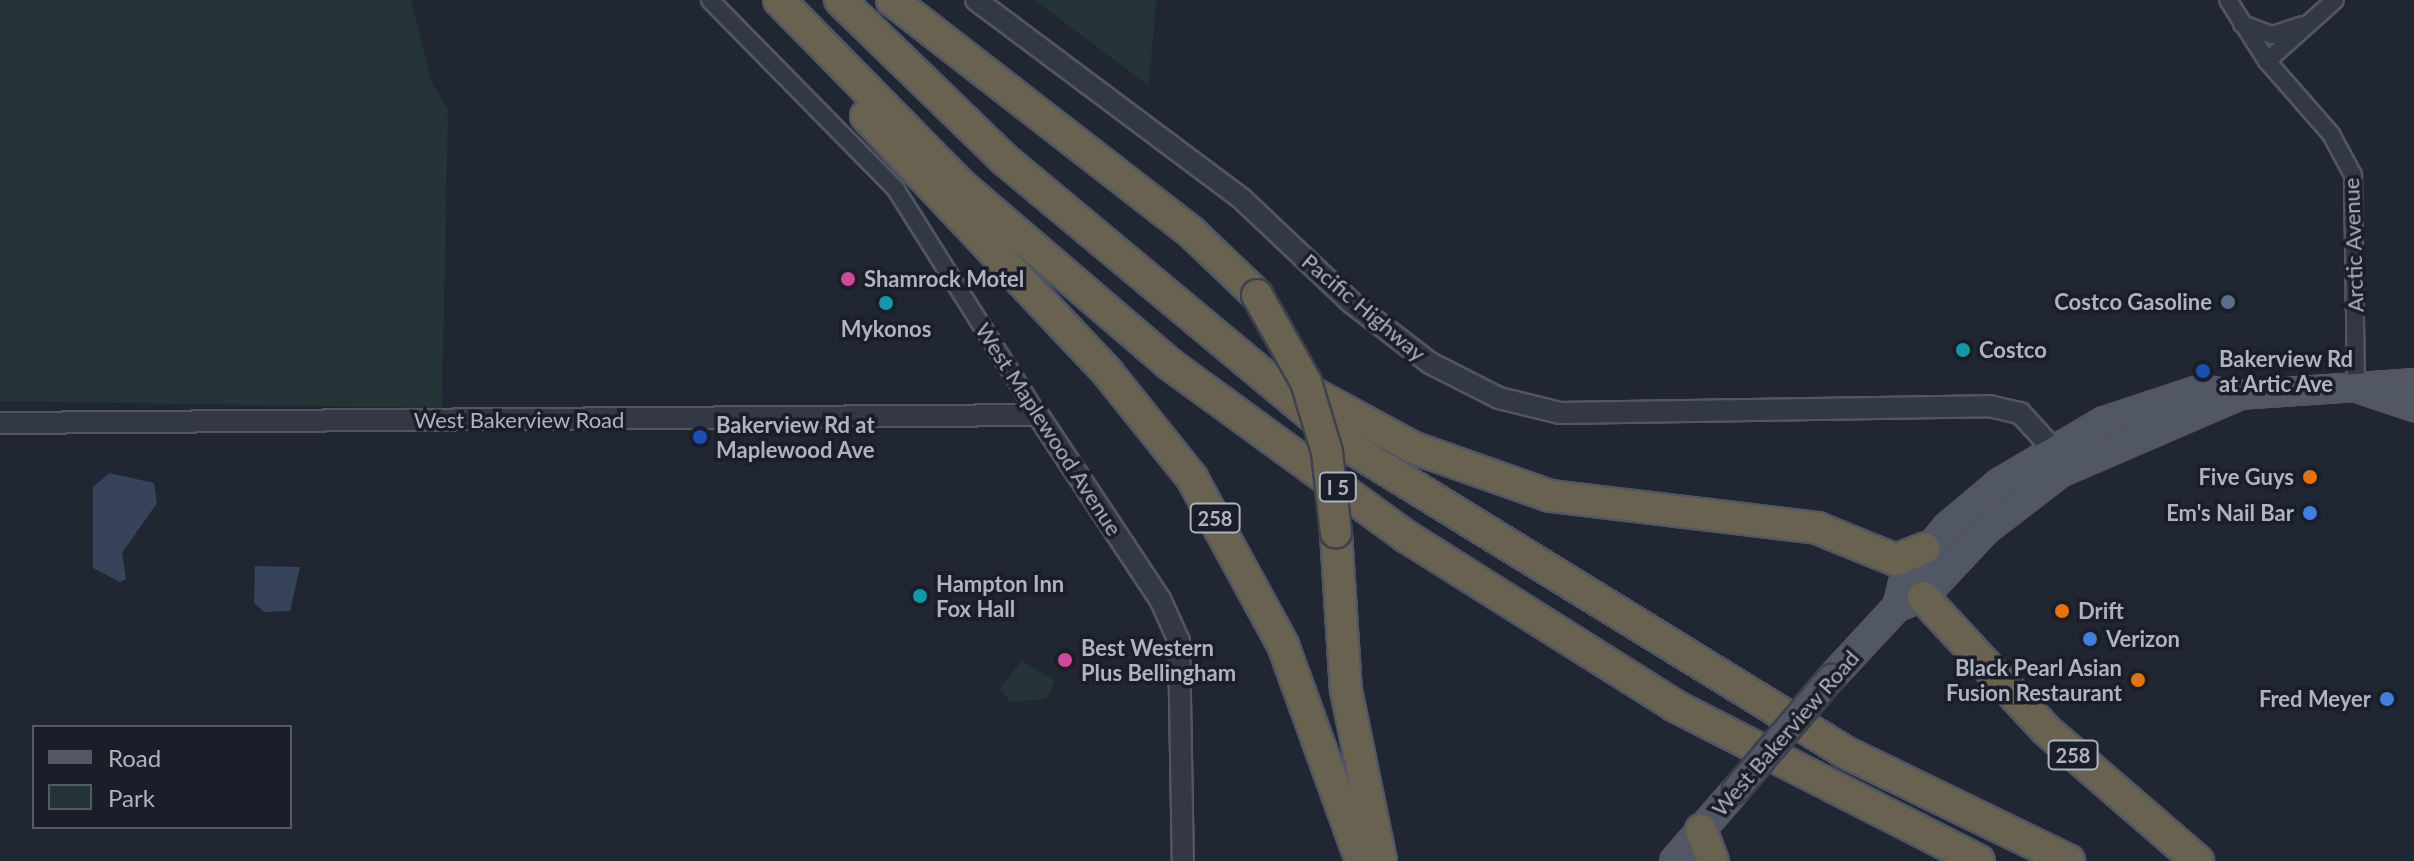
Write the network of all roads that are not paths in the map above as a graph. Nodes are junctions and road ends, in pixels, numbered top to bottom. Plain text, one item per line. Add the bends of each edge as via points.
1 (710, 0) edge
2 (765, 0) edge
3 (779, 0) edge
4 (840, 0) edge
5 (892, 0) edge
6 (976, 0) edge
7 (2228, 0) edge
8 (2335, 0) edge
9 (2235, 18) junction
10 (2307, 23) junction
11 (2267, 61) junction
12 (1167, 300) junction
13 (2414, 383) edge
14 (2356, 387) junction
15 (2240, 395) junction
16 (2414, 407) edge
17 (1038, 415) junction
18 (0, 423) edge
19 (2052, 448) junction
20 (1925, 548) junction
21 (1910, 602) junction
22 (1701, 830) junction
23 (1183, 861) edge
24 (1361, 861) edge
25 (1381, 861) edge
26 (1674, 861) edge
27 (1713, 861) edge
28 (1979, 861) edge
29 (2069, 861) edge
30 (2198, 861) edge

1 - 17 street, West Maplewood Avenue via 895,188
2 - 24 highway, 258 via 1108,373 1192,478 1283,645
3 - 28 highway, I 5 via 963,187 1168,363 1407,537 1675,706
4 - 12 highway, I 5 via 1004,159
5 - 25 highway, bridge via 1192,233 1257,295 1306,382 1327,452 1346,690
6 - 19 street, Pacific Highway via 1243,200 1419,355 1499,398 1560,413 1989,406 2020,413
7 - 9 street, Arctic Avenue
8 - 10 street
9 - 10 street via 2272,35
9 - 11 street, Arctic Avenue
10 - 11 street
11 - 14 street, Arctic Avenue via 2331,134 2353,175
12 - 20 highway via 1365,426 1490,478 1565,499 1817,528 1896,560
12 - 29 highway, I 5 via 1348,446 1519,557 1845,752
13 - 14 main road, West Bakerview Road
14 - 15 main road, West Bakerview Road
14 - 16 main road, West Bakerview Road
15 - 19 main road, West Bakerview Road via 2201,389 2128,411
15 - 21 main road, West Bakerview Road via 2060,473 1986,530
17 - 18 street, West Bakerview Road
17 - 23 street, West Maplewood Avenue via 1160,599 1182,654
19 - 20 main road, West Bakerview Road
20 - 21 main road, West Bakerview Road
21 - 22 main road, West Bakerview Road, bridge via 1831,678
21 - 30 highway, 258 via 2046,730
22 - 26 main road, West Bakerview Road
22 - 27 highway

